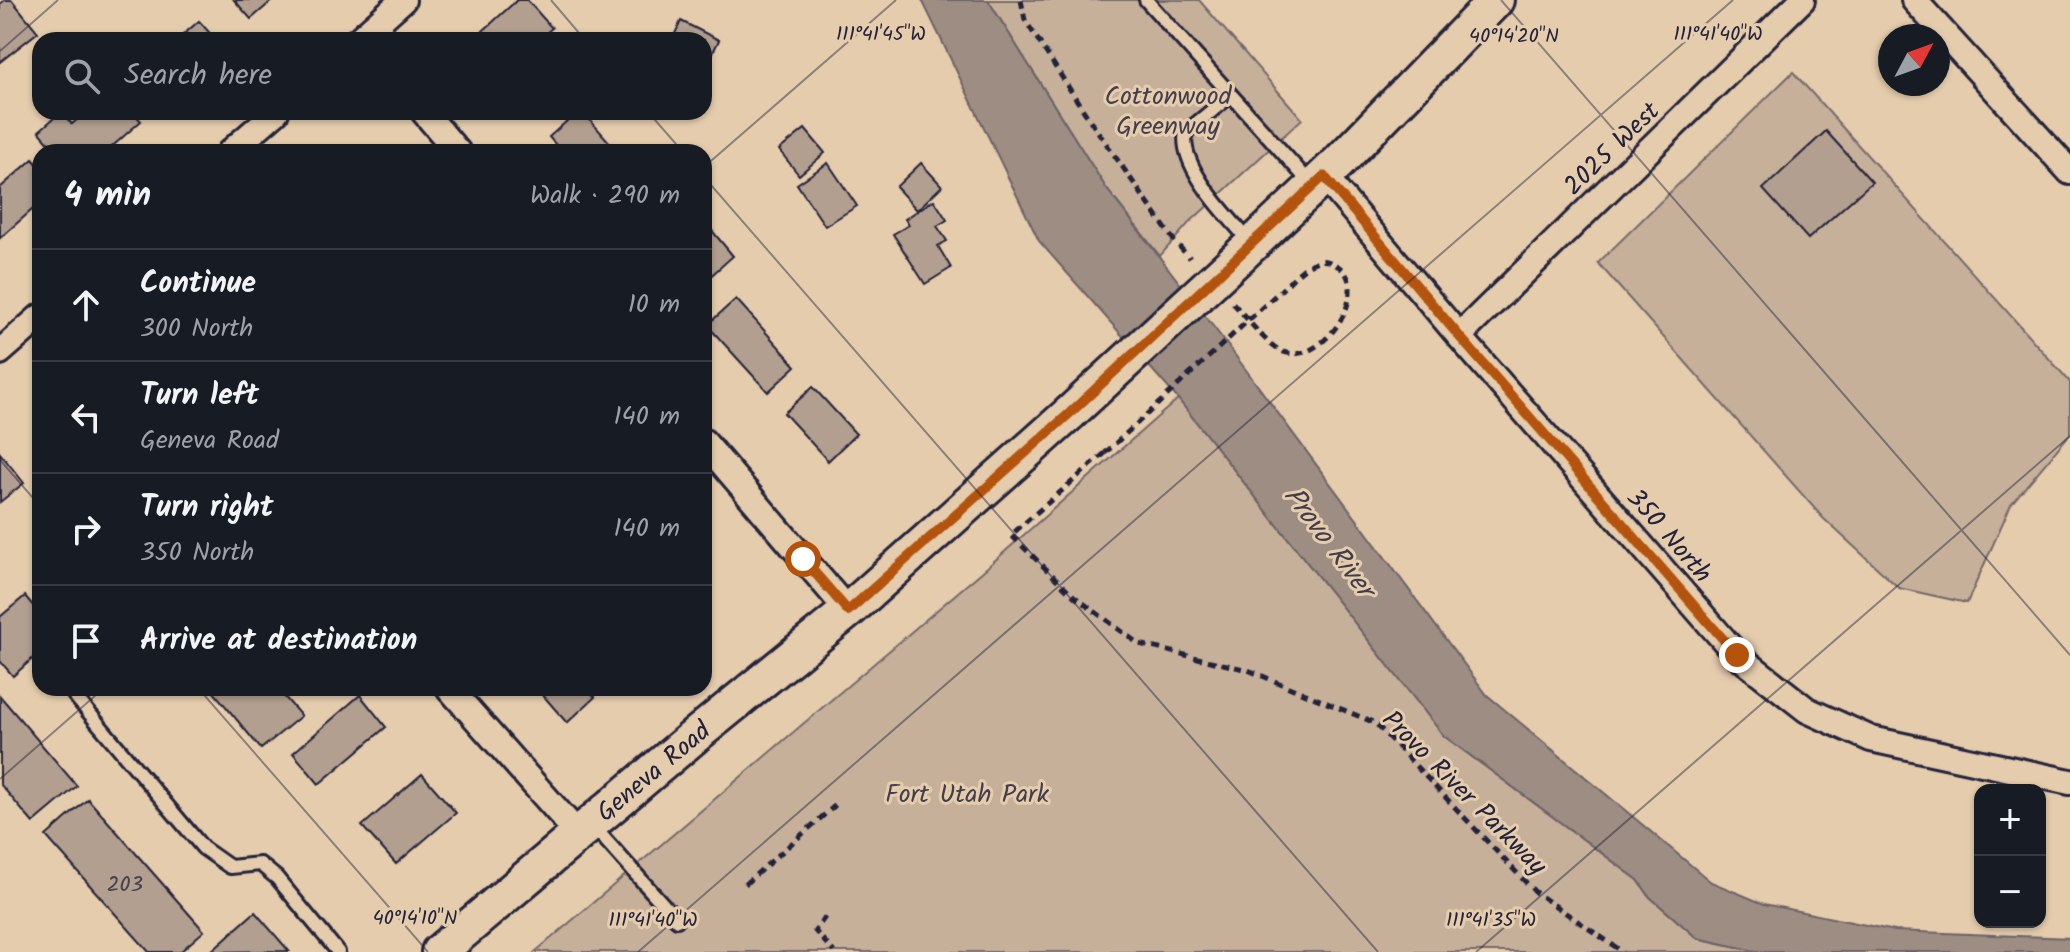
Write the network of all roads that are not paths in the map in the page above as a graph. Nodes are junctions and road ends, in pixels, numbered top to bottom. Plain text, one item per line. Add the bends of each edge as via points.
1 (403, 0) edge
2 (1146, 0) edge
3 (1496, 0) edge
4 (1802, 0) edge
5 (1914, 0) edge
6 (369, 32) edge
7 (1231, 95) junction
8 (267, 120) edge
9 (431, 120) edge
10 (239, 144) edge
11 (451, 144) edge
12 (2070, 172) edge
13 (1318, 181) junction
14 (1247, 249) junction
15 (32, 324) edge
16 (1459, 336) junction
17 (0, 352) edge
18 (712, 451) edge
19 (848, 611) junction
20 (75, 696) edge
21 (457, 696) edge
22 (2070, 782) edge
23 (584, 829) junction
24 (677, 920) dead end
25 (338, 952) edge
26 (439, 952) edge

1 - 6 street
2 - 7 lane
3 - 13 main road, Geneva Road
4 - 16 street, 2025 West
5 - 12 street
7 - 13 lane
7 - 14 lane via 1186,132 1184,147
8 - 10 street
9 - 11 street
13 - 14 main road, Geneva Road
13 - 16 street, 350 North
14 - 19 main road, Geneva Road, bridge
15 - 17 street
16 - 22 street, 350 North via 1737,655 1807,710 1871,739
18 - 19 street
19 - 23 main road, Geneva Road
20 - 25 lane via 203,848 230,867 260,864
21 - 23 street
23 - 24 lane
23 - 26 main road, Geneva Road

